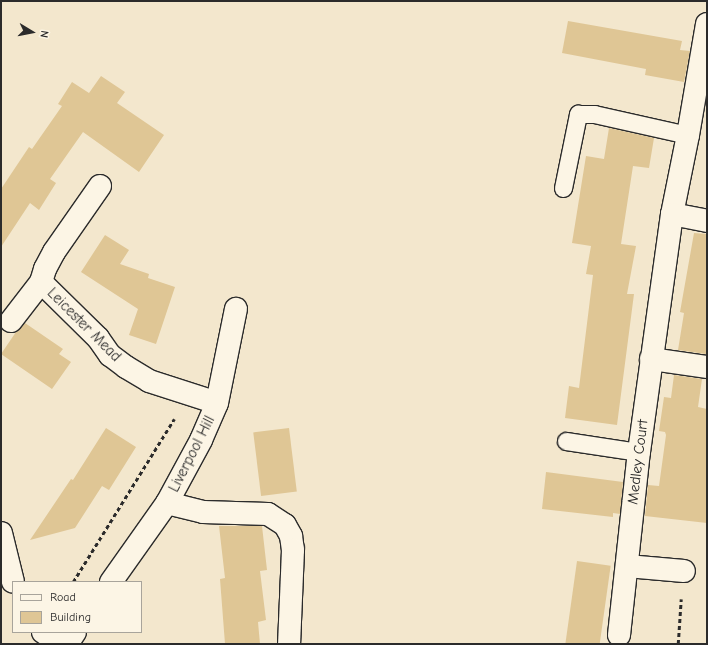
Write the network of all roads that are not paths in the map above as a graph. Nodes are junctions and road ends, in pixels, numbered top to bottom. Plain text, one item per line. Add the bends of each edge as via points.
1 (707, 24) edge
2 (704, 67) edge
3 (688, 135) junction
4 (100, 186) dead end
5 (563, 188) dead end
6 (672, 214) junction
7 (707, 222) edge
8 (41, 282) junction
9 (236, 309) dead end
10 (11, 321) dead end
11 (651, 359) junction
12 (707, 367) edge
13 (216, 403) junction
14 (566, 441) dead end
15 (639, 452) junction
16 (167, 502) junction
17 (1, 533) edge
18 (4, 560) edge
19 (627, 566) junction
20 (684, 571) road end
21 (13, 581) edge
22 (112, 581) edge
23 (44, 633) edge
24 (74, 633) edge
25 (619, 635) dead end
26 (60, 644) edge
27 (67, 644) edge
28 (289, 644) edge

1 - 2 street, Medley Court
2 - 3 street, Medley Court
3 - 5 lane via 594,114 578,114
3 - 6 street, Medley Court
4 - 8 street, Leicester Mead via 54,252
6 - 7 street
6 - 11 street, Medley Court
8 - 10 street, Leicester Mead
8 - 13 street, Leicester Mead via 98,338 110,355 126,367 149,381
9 - 13 street, Liverpool Hill
11 - 12 street
11 - 15 street, Medley Court
13 - 16 street, Liverpool Hill via 201,440
14 - 15 lane
15 - 19 street, Medley Court
16 - 22 street, Liverpool Hill
16 - 28 street via 203,512 268,514 285,525 291,536 293,550
17 - 18 street
18 - 21 street
19 - 20 street
19 - 25 street, Medley Court
23 - 26 street
24 - 27 street

